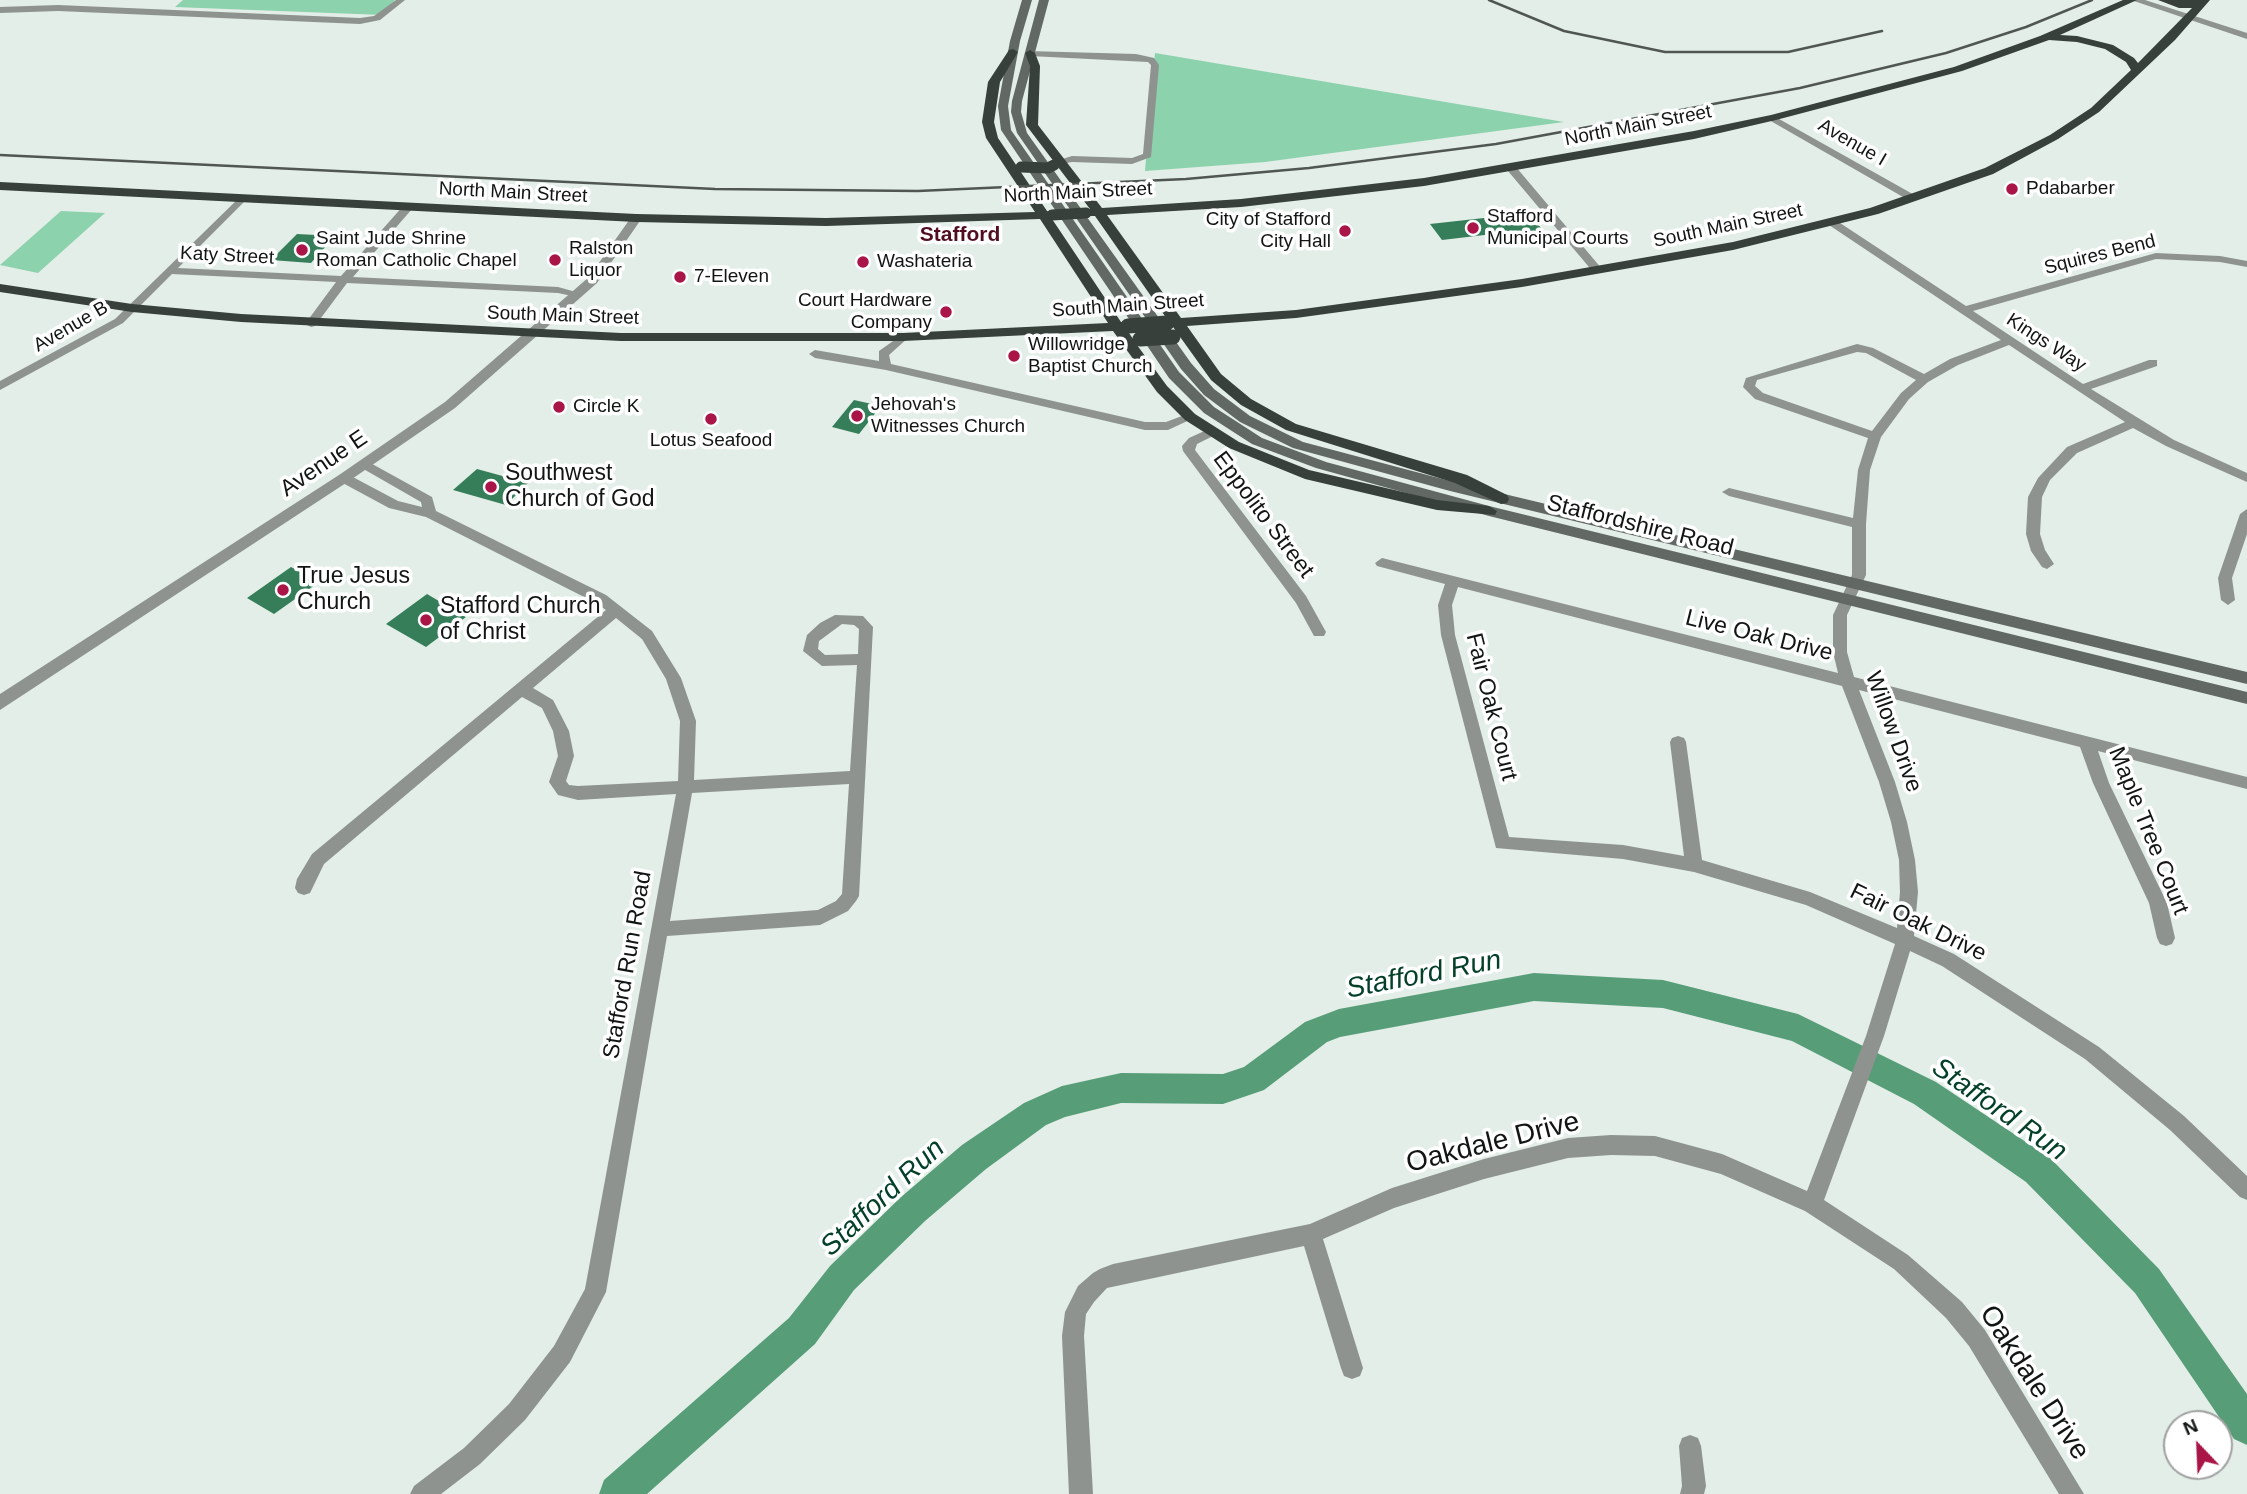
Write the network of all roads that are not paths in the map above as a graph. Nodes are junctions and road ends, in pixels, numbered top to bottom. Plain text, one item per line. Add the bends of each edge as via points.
1 (170, 0) edge
2 (401, 0) edge
3 (1027, 0) edge
4 (1044, 0) edge
5 (2134, 0) edge
6 (2163, 0) edge
7 (2203, 2) edge
8 (0, 9) edge
9 (154, 12) junction
10 (2191, 18) junction
11 (2247, 36) edge
12 (2044, 38) junction
13 (1013, 52) junction
14 (1030, 53) junction
15 (2137, 70) junction
16 (1772, 118) junction
17 (1058, 163) junction
18 (1016, 167) junction
19 (1512, 169) junction
20 (0, 186) edge
21 (25, 188) junction
22 (0, 195) edge
23 (241, 199) junction
24 (1914, 199) junction
25 (408, 207) junction
26 (1092, 212) junction
27 (1047, 215) junction
28 (636, 218) junction
29 (1833, 223) junction
30 (2247, 264) edge
31 (1107, 267) junction
32 (169, 271) junction
33 (1598, 271) junction
34 (344, 280) junction
35 (0, 289) edge
36 (577, 294) junction
37 (132, 308) junction
38 (1964, 310) junction
39 (311, 324) junction
40 (1123, 326) junction
41 (1173, 327) junction
42 (532, 334) junction
43 (903, 337) junction
44 (2010, 341) junction
45 (1136, 343) junction
46 (815, 354) dead end
47 (2153, 363) dead end
48 (886, 366) junction
49 (1924, 379) junction
50 (0, 386) edge
51 (2083, 388) junction
52 (1190, 417) junction
53 (2134, 423) junction
54 (1211, 432) junction
55 (1875, 436) junction
56 (365, 464) junction
57 (344, 478) junction
58 (2247, 478) edge
59 (1729, 492) dead end
60 (1501, 499) junction
61 (1489, 511) junction
62 (430, 513) junction
63 (2247, 514) edge
64 (1858, 524) junction
65 (1382, 563) dead end
66 (2047, 564) dead end
67 (1453, 582) junction
68 (1854, 584) junction
69 (2228, 600) dead end
70 (1846, 601) junction
71 (616, 610) junction
72 (1319, 632) dead end
73 (865, 658) dead end
74 (2247, 678) edge
75 (1848, 682) junction
76 (523, 690) junction
77 (2247, 698) edge
78 (0, 703) edge
79 (1678, 742) dead end
80 (2087, 743) junction
81 (858, 777) junction
82 (2247, 783) edge
83 (685, 786) junction
84 (1502, 843) joint
85 (1693, 865) junction
86 (304, 888) dead end
87 (660, 929) junction
88 (2166, 938) dead end
89 (1905, 940) junction
90 (2247, 1190) edge
91 (1812, 1204) junction
92 (1311, 1234) junction
93 (1352, 1368) dead end
94 (1690, 1446) dead end
95 (422, 1494) edge
96 (1081, 1494) edge
97 (1692, 1494) edge
98 (2072, 1494) edge

1 - 9 street
2 - 9 street via 370,20
3 - 13 main road
4 - 14 main road
5 - 10 street
5 - 12 highway, North Main Street
6 - 7 highway via 2179,5
7 - 10 highway, South Main Street
8 - 9 street
10 - 11 street
10 - 15 highway, South Main Street
12 - 15 highway via 2077,39 2109,47
12 - 16 highway, North Main Street via 1958,69
13 - 18 highway via 994,82 988,122 992,138
13 - 31 main road via 1003,106 1006,130
14 - 17 highway via 1035,66 1032,125
14 - 17 street via 1136,57 1154,65 1148,155 1139,161 1072,159
14 - 31 main road via 1017,101 1018,124
15 - 24 highway, South Main Street via 2095,110 2054,137 1989,171
16 - 19 highway, North Main Street
16 - 24 street, Avenue I
17 - 18 highway, bridge
17 - 26 highway
18 - 27 highway
19 - 26 highway, North Main Street via 1283,199
19 - 33 street
20 - 21 highway, North Main Street
21 - 22 highway
21 - 23 highway, North Main Street
23 - 25 highway, North Main Street
23 - 32 street, Avenue B
24 - 29 highway, South Main Street
25 - 28 highway, North Main Street
25 - 34 street
26 - 27 highway, North Main Street, bridge
26 - 41 highway
27 - 28 highway, North Main Street via 825,222
27 - 40 highway
28 - 36 street, Avenue E via 602,270
29 - 33 highway, South Main Street
29 - 38 street, Kings Way
30 - 38 street, Squires Bend via 2156,256
31 - 60 main road, Staffordshire Road via 1197,380 1245,419 1315,450
31 - 61 main road, Staffordshire Road via 1174,375 1230,425 1289,454
32 - 34 street, Katy Street
32 - 37 street, Avenue B
33 - 41 highway, South Main Street via 1363,306
34 - 36 street, Katy Street
34 - 39 street
35 - 37 highway, South Main Street
36 - 42 street, Avenue E
37 - 39 highway, South Main Street
37 - 50 street, Avenue B via 103,331
38 - 44 street, Kings Way
39 - 42 highway, South Main Street
40 - 41 highway, South Main Street, bridge
40 - 43 highway, South Main Street
40 - 45 highway
41 - 45 highway, bridge
41 - 60 highway via 1233,393 1268,416 1319,437 1461,479
42 - 43 highway, South Main Street via 685,339
42 - 56 street, Avenue E via 450,405
43 - 48 street via 883,354
44 - 49 street, Willow Drive
44 - 51 street, Kings Way
45 - 52 highway via 1162,389
46 - 48 street
47 - 51 street
48 - 52 street via 1158,428
49 - 55 street, Willow Drive
49 - 55 street via 1857,348 1752,377 1749,387 1759,396
51 - 53 street, Kings Way
52 - 54 highway
53 - 58 street, Kings Way
53 - 66 street via 2072,450 2045,478 2035,497 2033,534
54 - 61 highway via 1305,474 1437,505
54 - 72 street, Eppolito Street via 1194,440 1189,451 1301,600
55 - 64 street, Willow Drive via 1864,470
56 - 57 street, Avenue E
56 - 62 street, Stafford Run Road via 427,500
57 - 62 street, Stafford Run Road via 394,505
57 - 78 street, Avenue E
59 - 64 street
60 - 68 main road, Staffordshire Road
61 - 70 main road, Staffordshire Road
62 - 71 street, Stafford Run Road
63 - 69 street via 2225,578
64 - 68 street, Willow Drive via 1859,575
65 - 67 street, Live Oak Drive
67 - 75 street, Live Oak Drive
67 - 84 street, Fair Oak Court via 1445,605 1448,635
68 - 70 street, Willow Drive
68 - 74 main road, Staffordshire Road
70 - 75 street, Willow Drive via 1840,615 1840,652
70 - 77 main road, Staffordshire Road
71 - 76 street
71 - 83 street, Stafford Run Road via 647,635 673,678 688,721
73 - 81 street
75 - 80 street, Live Oak Drive
75 - 89 street, Willow Drive via 1899,822 1909,892
76 - 83 street via 548,704 561,731 566,756 557,782 564,790
76 - 86 street via 317,859
79 - 85 street
80 - 82 street, Live Oak Drive
80 - 88 street, Maple Tree Court via 2101,783 2158,902
81 - 83 street
81 - 87 street via 850,896 842,906 820,917
83 - 87 street, Stafford Run Road
84 - 85 street, Fair Oak Drive via 1623,852
85 - 89 street, Fair Oak Drive via 1810,899
87 - 95 street, Stafford Run Road via 595,1292 562,1354 517,1412 472,1456
89 - 90 street, Fair Oak Drive via 1992,987 2092,1053 2177,1123
89 - 91 street, Willow Drive via 1875,1036
91 - 92 street, Oakdale Drive via 1692,1155 1655,1146 1611,1145 1568,1148 1484,1169 1392,1198
91 - 98 street, Oakdale Drive via 1901,1262 1954,1310 2002,1376
92 - 93 street
92 - 96 street, Oakdale Drive via 1113,1275 1086,1294 1076,1312 1073,1336
94 - 97 street

